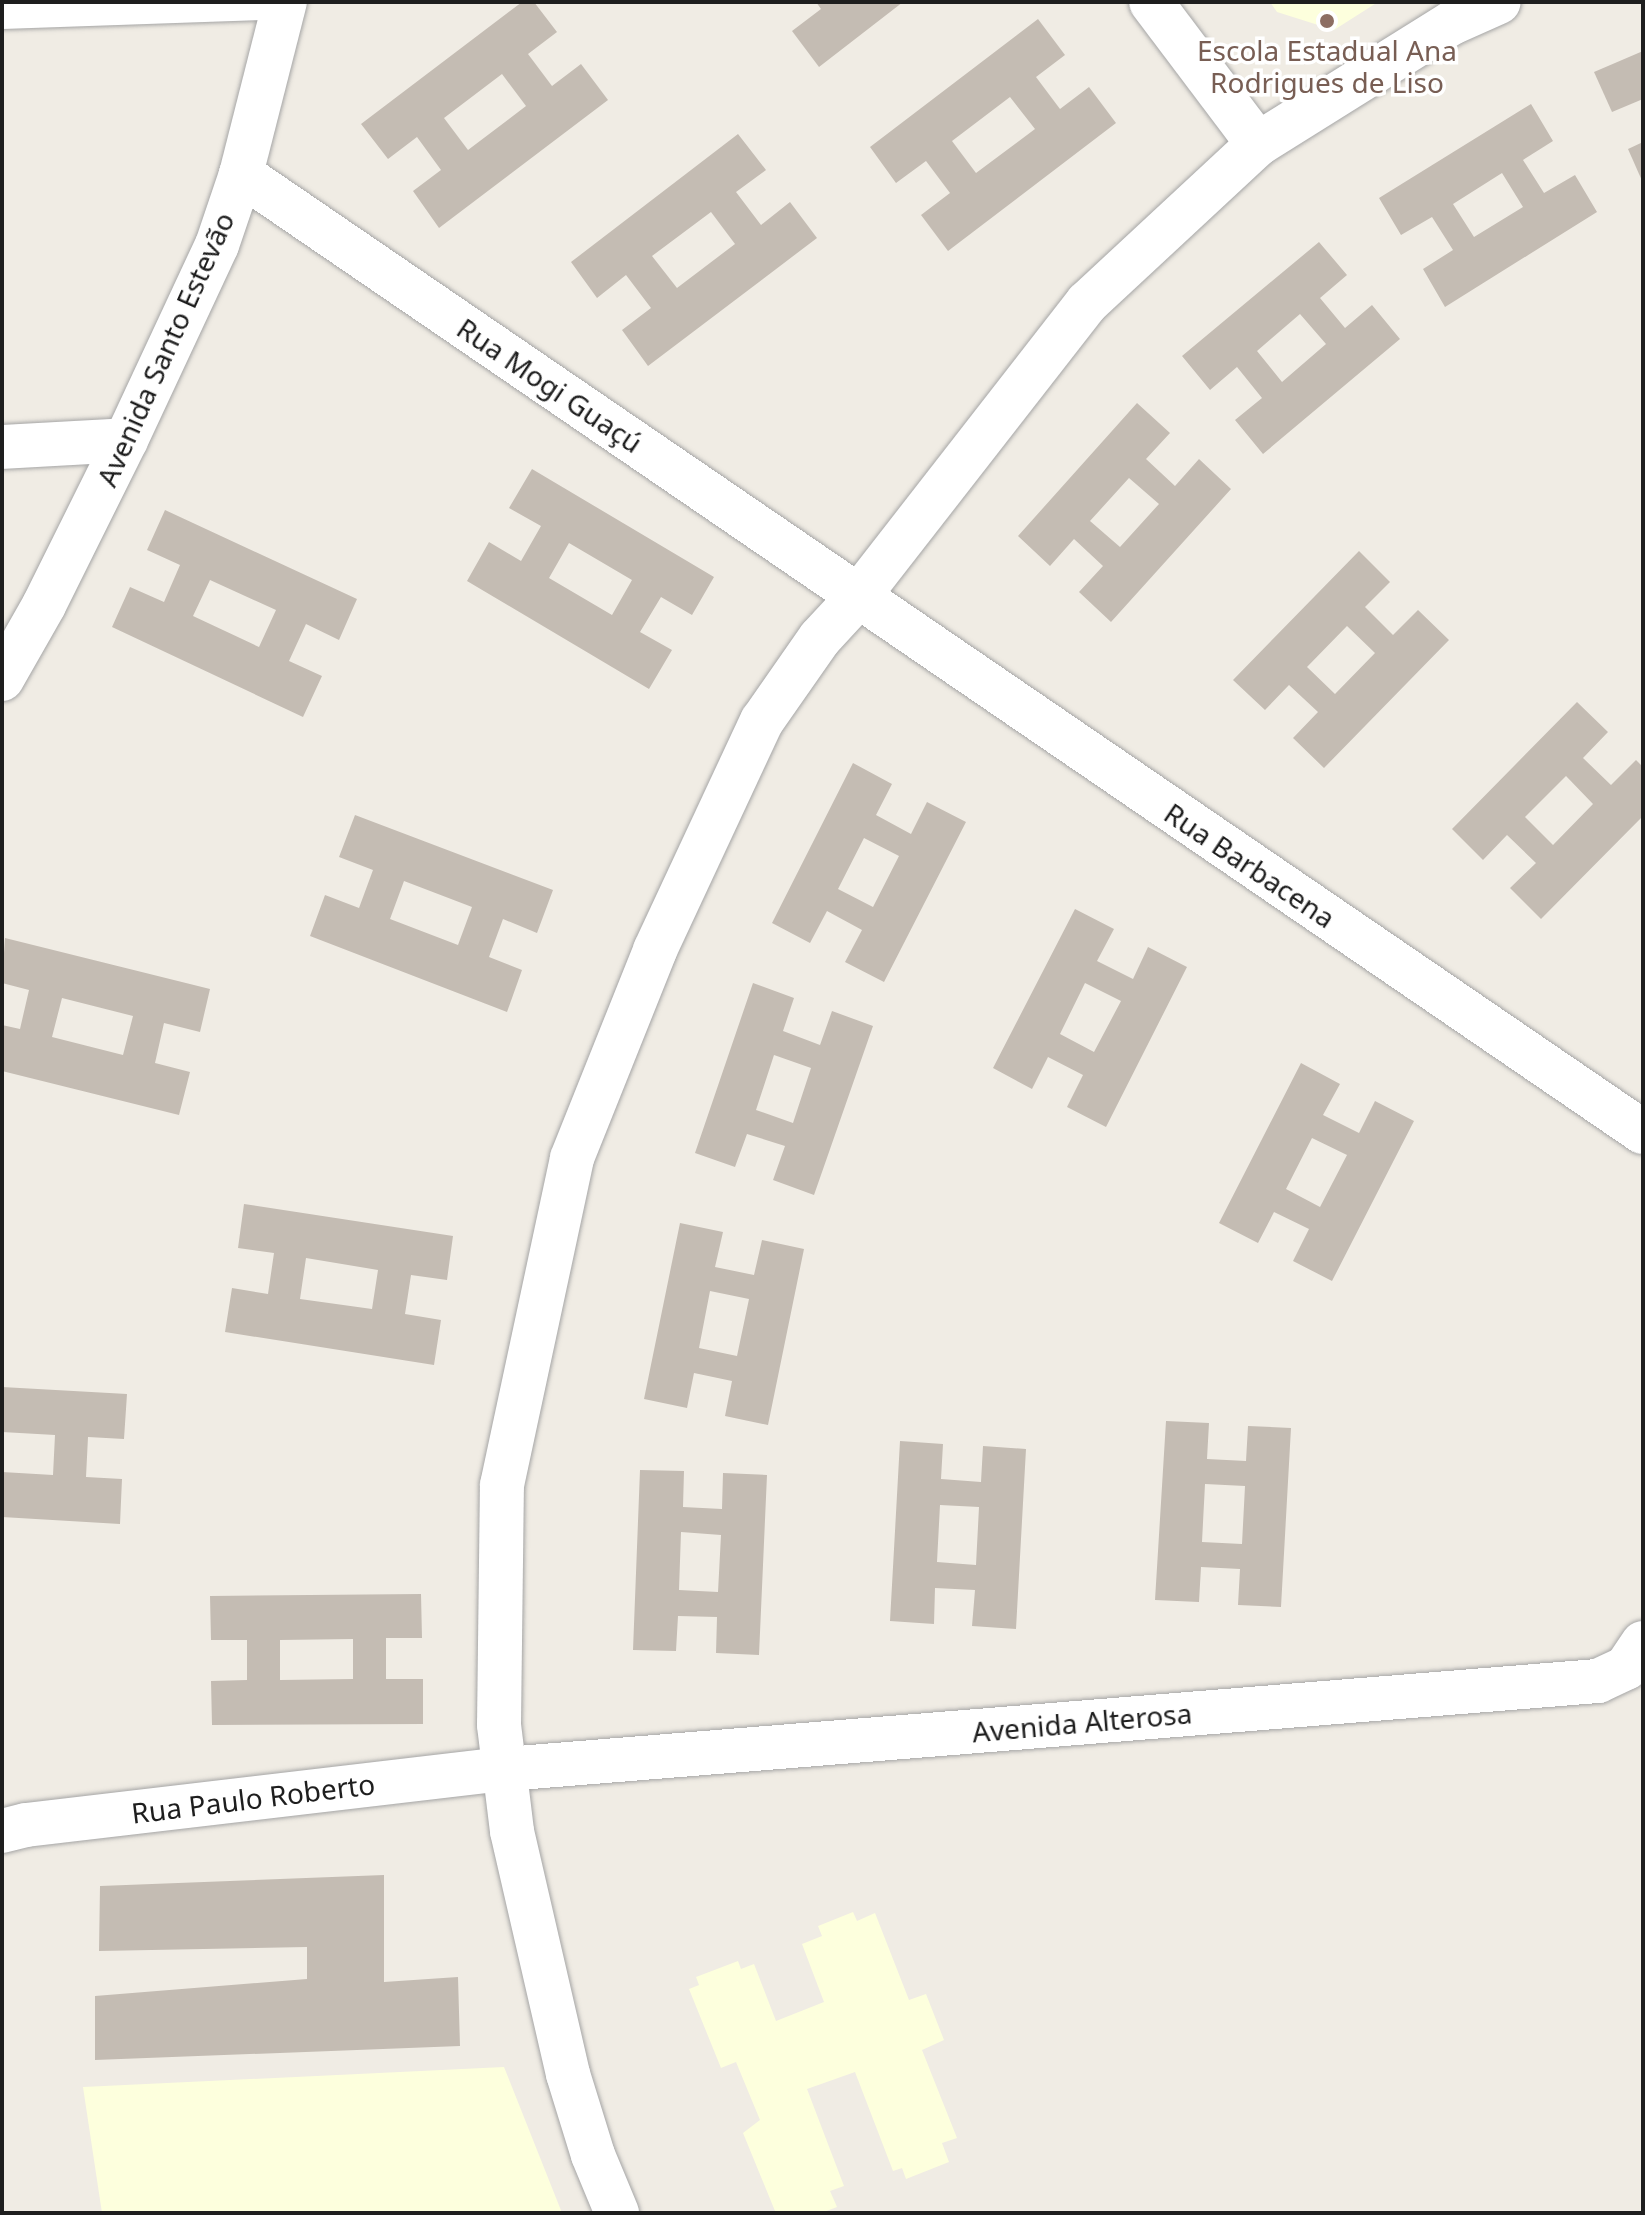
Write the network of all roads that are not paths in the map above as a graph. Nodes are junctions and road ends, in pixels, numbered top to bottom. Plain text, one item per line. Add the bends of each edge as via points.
1 (1151, 2) edge
2 (1499, 2) edge
3 (285, 4) edge
4 (2, 15) edge
5 (1258, 144) junction
6 (241, 174) junction
7 (126, 440) junction
8 (2, 447) edge
9 (858, 597) junction
10 (2, 679) edge
11 (1643, 1132) edge
12 (1643, 1643) edge
13 (506, 1769) junction
14 (2, 1831) edge
15 (617, 2213) edge

1 - 5 street
2 - 5 street via 1452,23
3 - 4 lane
3 - 6 street, Avenida Santo Estevão
5 - 9 street via 1087,303
6 - 7 street, Avenida Santo Estevão via 217,245
6 - 9 street, Rua Mogi Guaçú
7 - 8 street
7 - 10 street, Avenida Santo Estevão
9 - 11 street, Rua Barbacena
9 - 13 street via 820,638 762,721 655,950 572,1158 502,1485 499,1725
12 - 13 street, Avenida Alterosa via 1626,1668 1598,1681
13 - 14 street, Rua Paulo Roberto
13 - 15 street via 512,1831 568,2074

